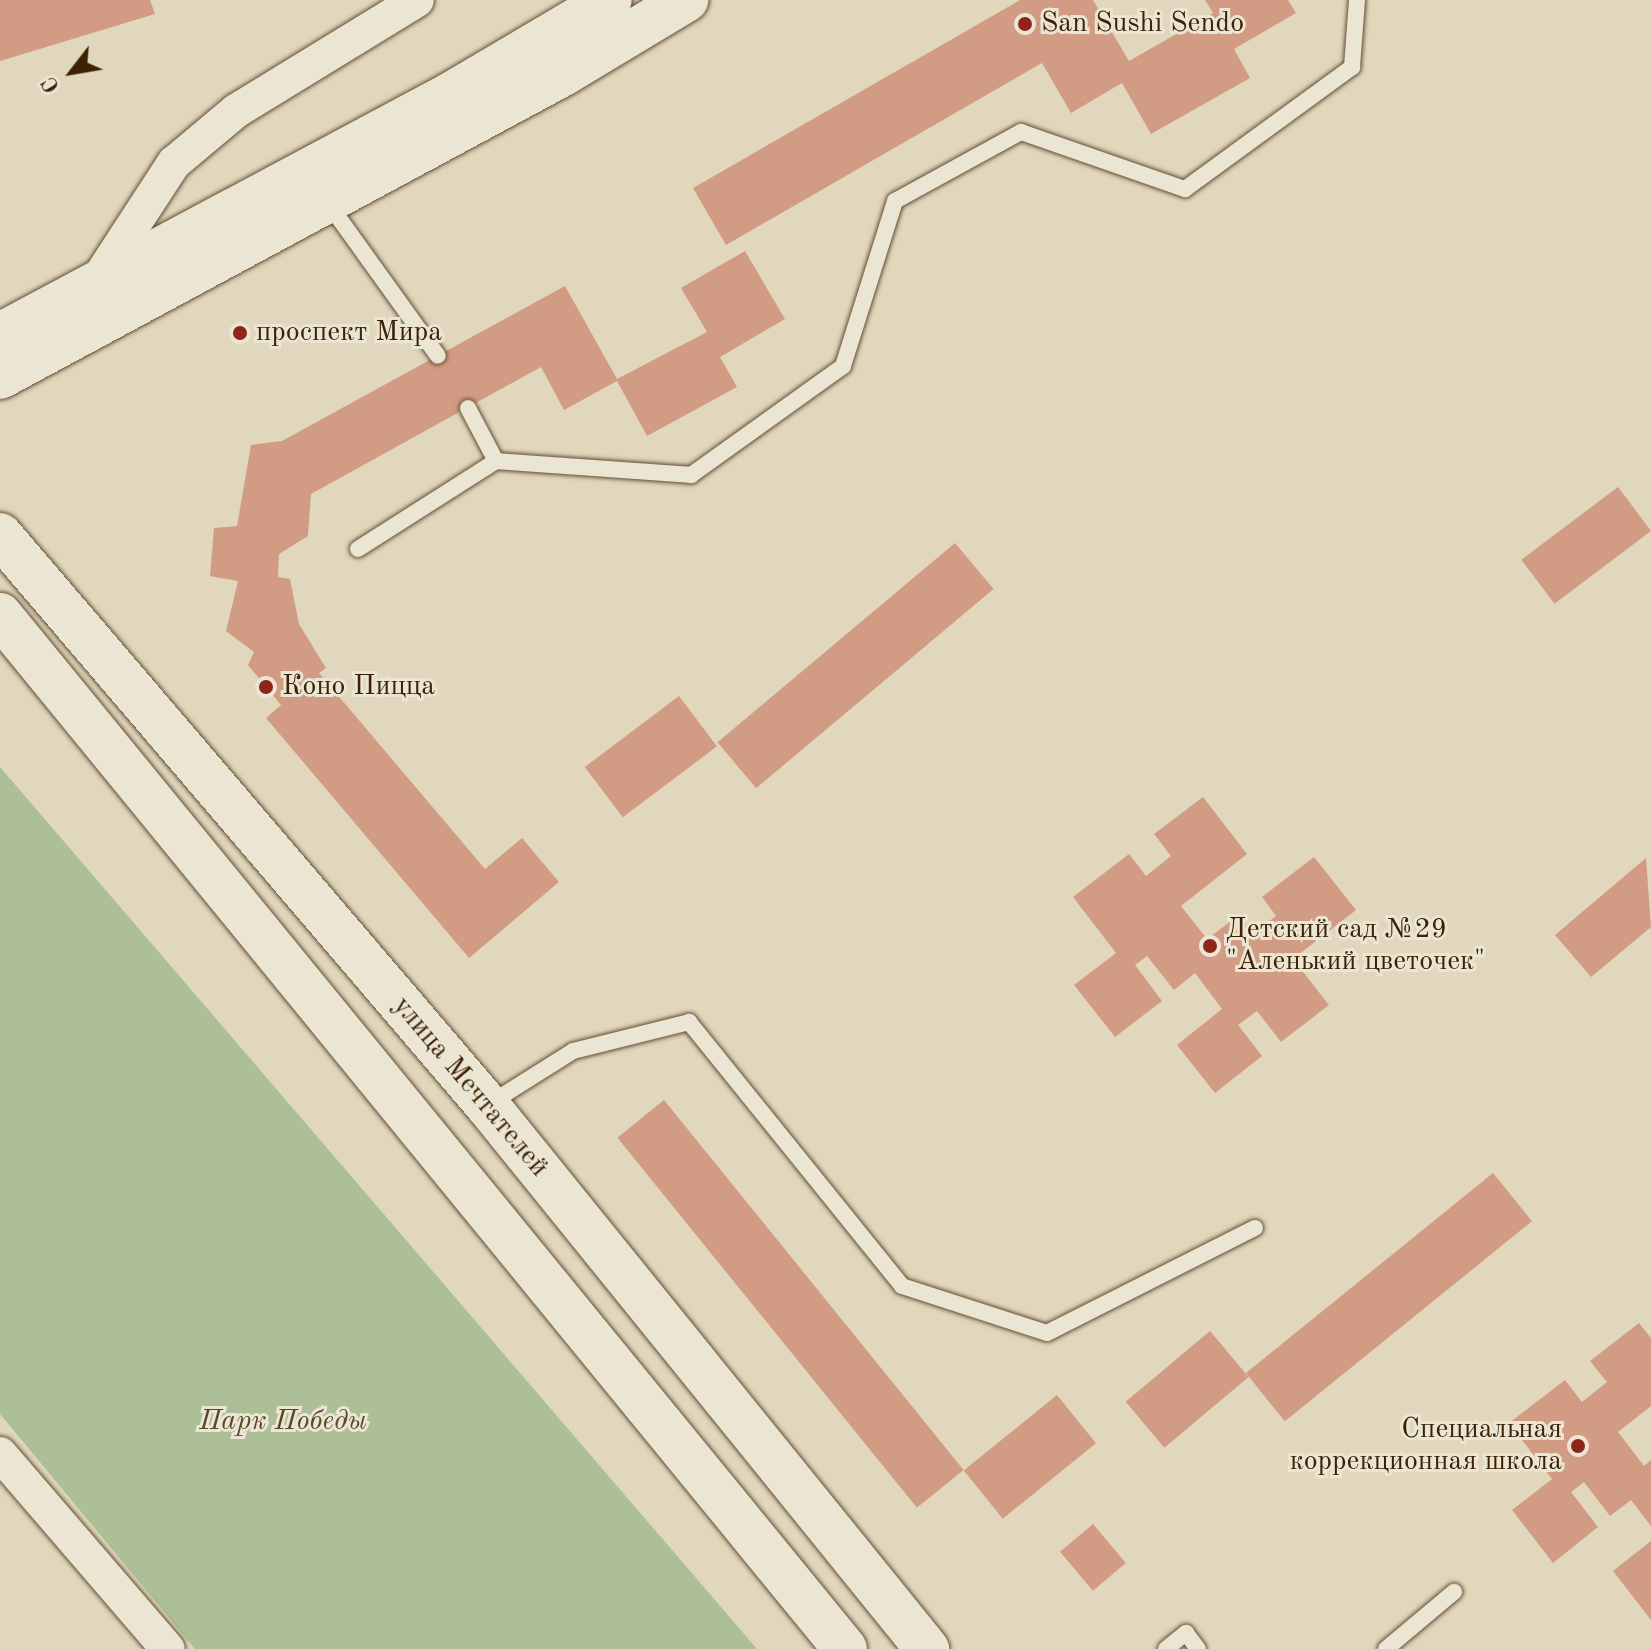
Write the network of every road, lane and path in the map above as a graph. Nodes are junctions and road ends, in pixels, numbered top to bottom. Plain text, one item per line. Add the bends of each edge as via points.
1 (417, 0) edge
2 (610, 0) edge
3 (686, 0) edge
4 (1357, 0) edge
5 (327, 202) junction
6 (95, 284) junction
7 (0, 335) edge
8 (438, 356) dead end
9 (0, 377) edge
10 (468, 408) dead end
11 (496, 461) junction
12 (0, 535) edge
13 (358, 549) dead end
14 (0, 615) edge
15 (487, 1105) junction
16 (1255, 1228) dead end
17 (0, 1454) edge
18 (1454, 1592) dead end
19 (168, 1649) edge
20 (845, 1649) edge
21 (927, 1649) edge
22 (1166, 1649) edge
23 (1198, 1649) edge
24 (1386, 1649) edge

1 - 6 street via 236,111 174,163
2 - 6 street
3 - 5 street
4 - 11 lane via 1352,67 1185,189 1021,132 895,201 843,366 691,475
5 - 8 lane
5 - 9 street
6 - 7 street
10 - 11 lane
11 - 13 lane
12 - 15 street, улица Мечтателей
14 - 20 street
15 - 16 lane via 573,1051 689,1022 902,1286 1047,1333
15 - 21 street, улица Мечтателей
17 - 19 street
18 - 24 lane
22 - 23 lane via 1186,1633

